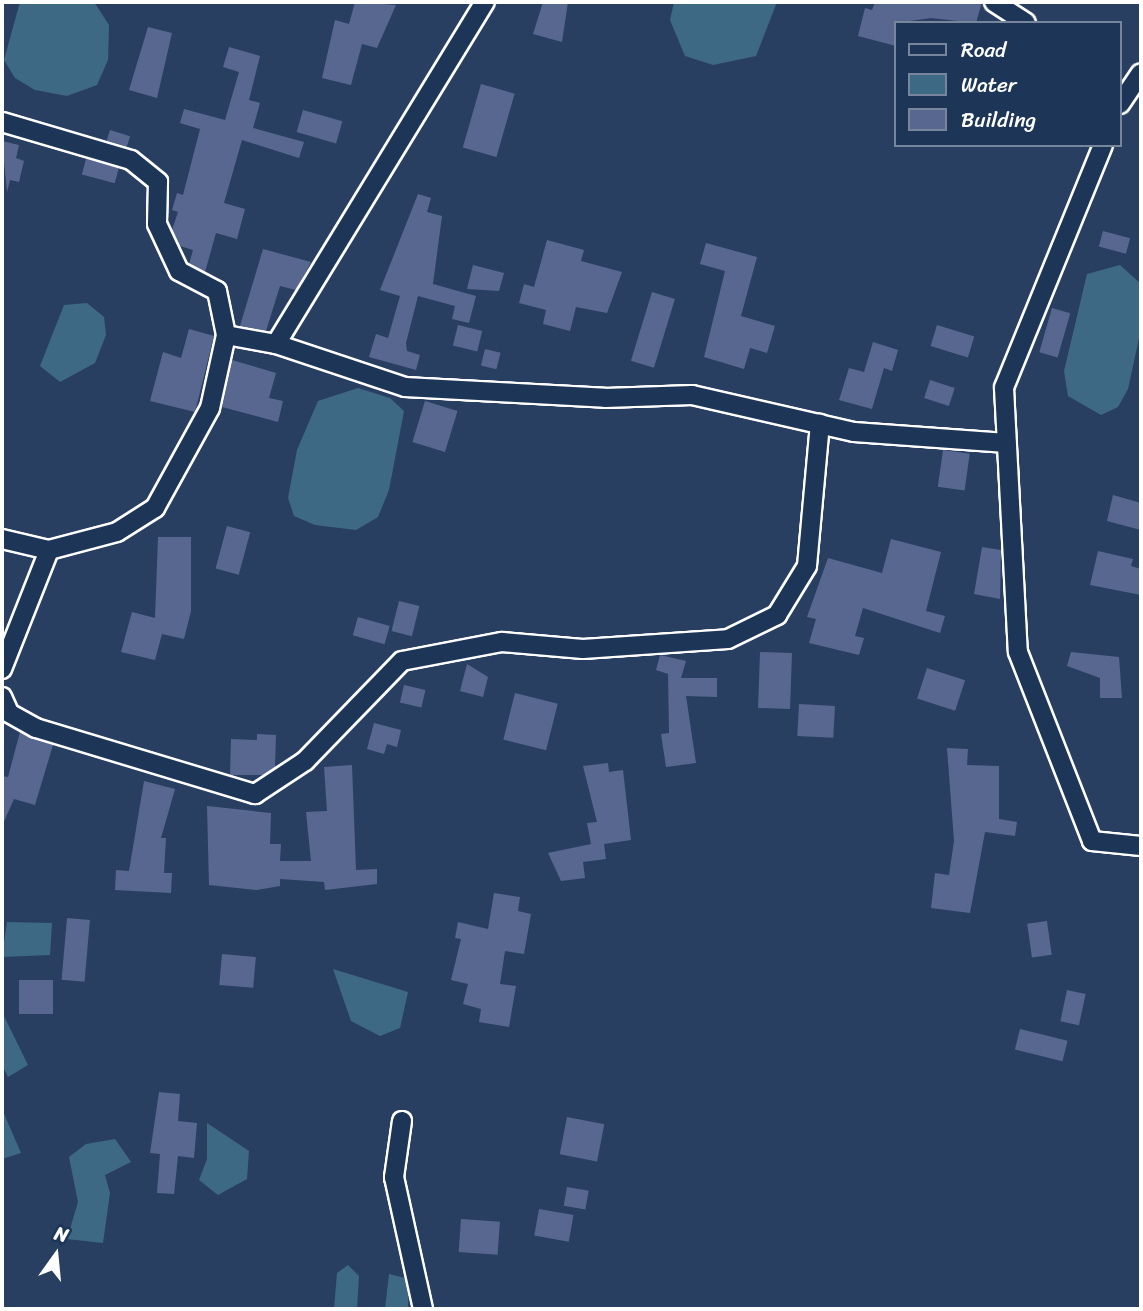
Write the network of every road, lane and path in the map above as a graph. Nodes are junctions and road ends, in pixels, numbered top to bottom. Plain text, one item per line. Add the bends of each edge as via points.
1 (485, 2) edge
2 (994, 2) edge
3 (1023, 21) edge
4 (1141, 74) edge
5 (1123, 93) edge
6 (2, 122) edge
7 (1102, 147) edge
8 (226, 335) junction
9 (276, 344) junction
10 (820, 424) junction
11 (1007, 443) junction
12 (2, 539) edge
13 (49, 550) junction
14 (2, 669) edge
15 (2, 697) edge
16 (1141, 846) edge
17 (402, 1121) dead end
18 (423, 1309) edge

1 - 9 street
2 - 3 street
4 - 5 street
6 - 8 street via 131,160 158,182 158,224 178,271 218,291
7 - 11 street via 1004,388
8 - 9 street
8 - 13 street via 210,408 155,508 117,532
9 - 10 street via 405,387 605,398 692,395
10 - 11 street
10 - 15 street via 807,566 777,615 728,639 583,649 463,644 402,661 305,761 255,794 36,727 9,713
11 - 16 street via 1018,652 1092,841
12 - 13 street
13 - 14 street
17 - 18 street via 394,1177

